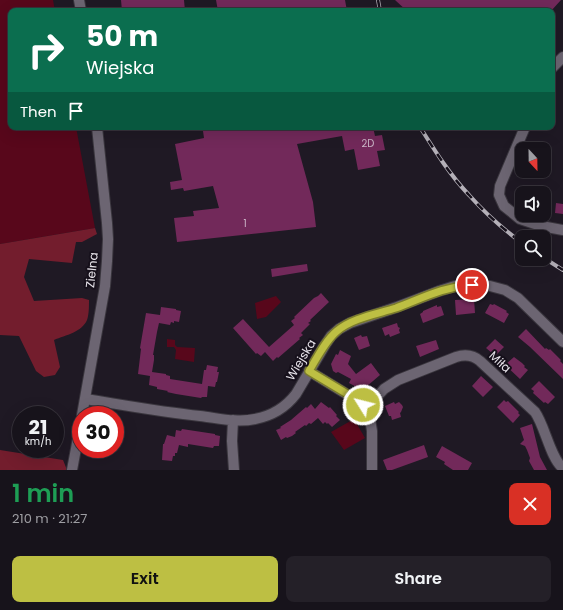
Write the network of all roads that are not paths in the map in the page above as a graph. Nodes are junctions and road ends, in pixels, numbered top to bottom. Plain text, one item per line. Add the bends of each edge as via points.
1 (563, 57) edge
2 (555, 65) edge
3 (97, 130) edge
4 (524, 130) edge
5 (563, 230) edge
6 (563, 342) edge
7 (309, 371) junction
8 (85, 399) junction
9 (84, 406) edge
10 (366, 409) junction
11 (233, 420) junction
12 (74, 458) edge
13 (563, 468) edge
14 (72, 470) edge
15 (234, 470) edge
16 (372, 470) edge

1 - 2 street
3 - 8 street, Zielna via 108,223 107,260
4 - 5 street via 500,186 499,195 504,206 520,219
6 - 7 street, Wiejska via 518,298 505,290 490,286 462,285 343,326 331,336
7 - 10 street via 354,398
7 - 11 street, Wiejska via 291,401 278,410 256,419
8 - 9 street, Zielna
8 - 11 street, Wiejska via 154,411
10 - 13 street, Miła via 384,388 398,380 456,357 473,356 535,412 557,462
10 - 16 street via 372,431
11 - 15 street
12 - 14 street

